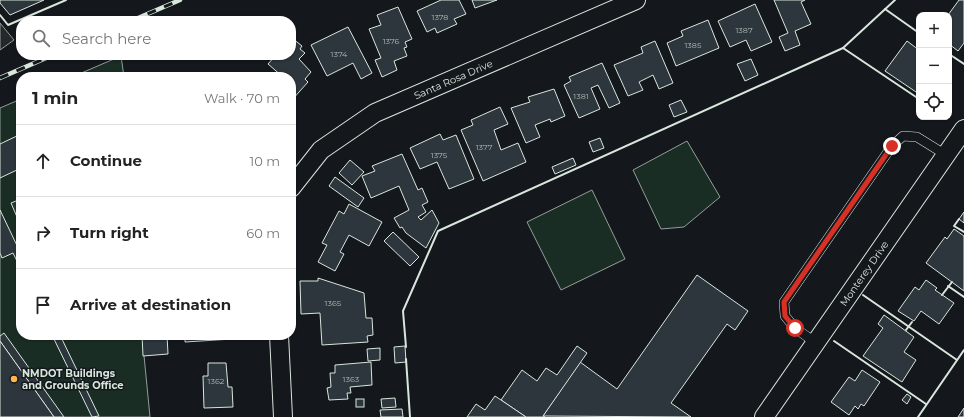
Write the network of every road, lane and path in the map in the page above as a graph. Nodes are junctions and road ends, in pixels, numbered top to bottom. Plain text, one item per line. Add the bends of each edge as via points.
1 (636, 0) edge
2 (964, 129) edge
3 (946, 155) junction
4 (296, 182) edge
5 (279, 340) edge
6 (816, 343) junction
7 (283, 417) edge
8 (764, 417) edge

1 - 4 street, Santa Rosa Drive via 375,113 321,150
2 - 3 street, Monterey Drive
3 - 6 street, Monterey Drive
3 - 6 lane via 918,136 903,136 887,152 784,302 785,316 795,328
5 - 7 street
6 - 8 street, Monterey Drive

